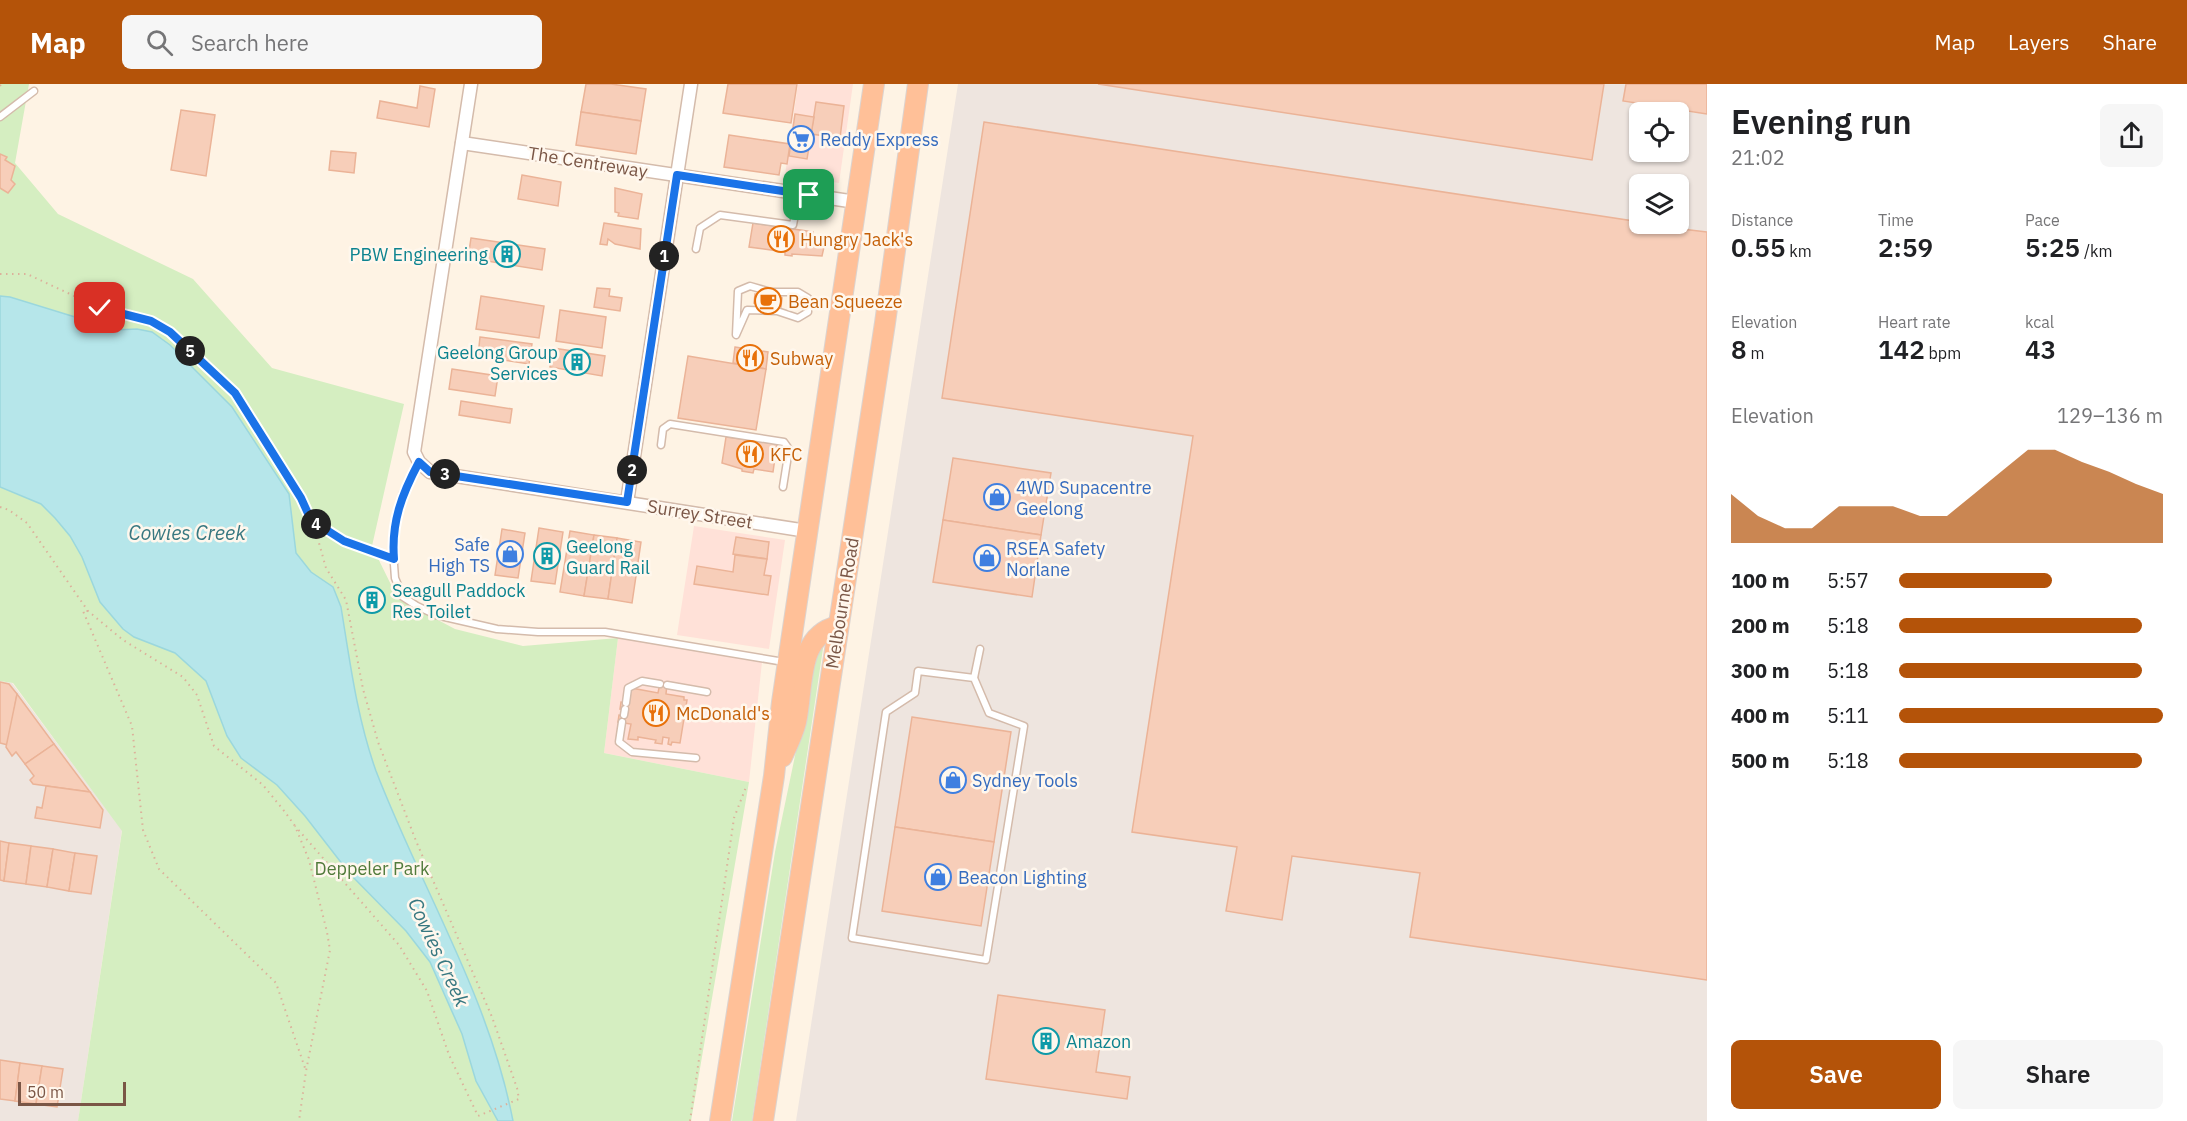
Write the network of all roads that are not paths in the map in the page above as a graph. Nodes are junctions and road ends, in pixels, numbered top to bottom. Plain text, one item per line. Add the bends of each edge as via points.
1 (471, 84) edge
2 (691, 84) edge
3 (874, 84) edge
4 (918, 84) edge
5 (34, 91) dead end
6 (0, 117) edge
7 (462, 143) junction
8 (677, 175) junction
9 (799, 193) junction
10 (856, 202) junction
11 (696, 249) dead end
12 (736, 335) joint
13 (661, 445) dead end
14 (419, 462) junction
15 (783, 487) dead end
16 (627, 502) junction
17 (807, 531) junction
18 (838, 626) junction
19 (980, 649) dead end
20 (788, 663) junction
21 (974, 678) junction
22 (706, 692) dead end
23 (696, 758) dead end
24 (774, 776) junction
25 (720, 1121) edge
26 (763, 1121) edge

1 - 7 street
2 - 8 street
3 - 10 highway
4 - 18 highway, Melbourne Road
5 - 6 lane
7 - 8 street, The Centreway
7 - 14 street via 414,452
8 - 9 street, The Centreway
8 - 16 street
9 - 10 street, The Centreway
9 - 11 lane via 794,225 720,216 700,228
10 - 17 highway
12 - 12 lane via 738,291 750,286 771,292 798,292 808,298 808,312 798,318 777,311 747,310
13 - 15 lane via 663,429 670,423 784,442 789,449
14 - 16 street, Surrey Street via 430,472
14 - 20 lane via 395,520 395,578 403,597 436,615 496,629 605,632
16 - 17 street, Surrey Street
17 - 20 highway
18 - 24 highway via 825,629 810,645 796,722
18 - 26 highway, Melbourne Road
19 - 21 lane
20 - 24 highway
21 - 21 lane via 918,671 915,693 885,712 852,938 986,960 1024,726 989,713
22 - 23 lane via 642,681 628,688 619,742 632,752
24 - 25 highway

